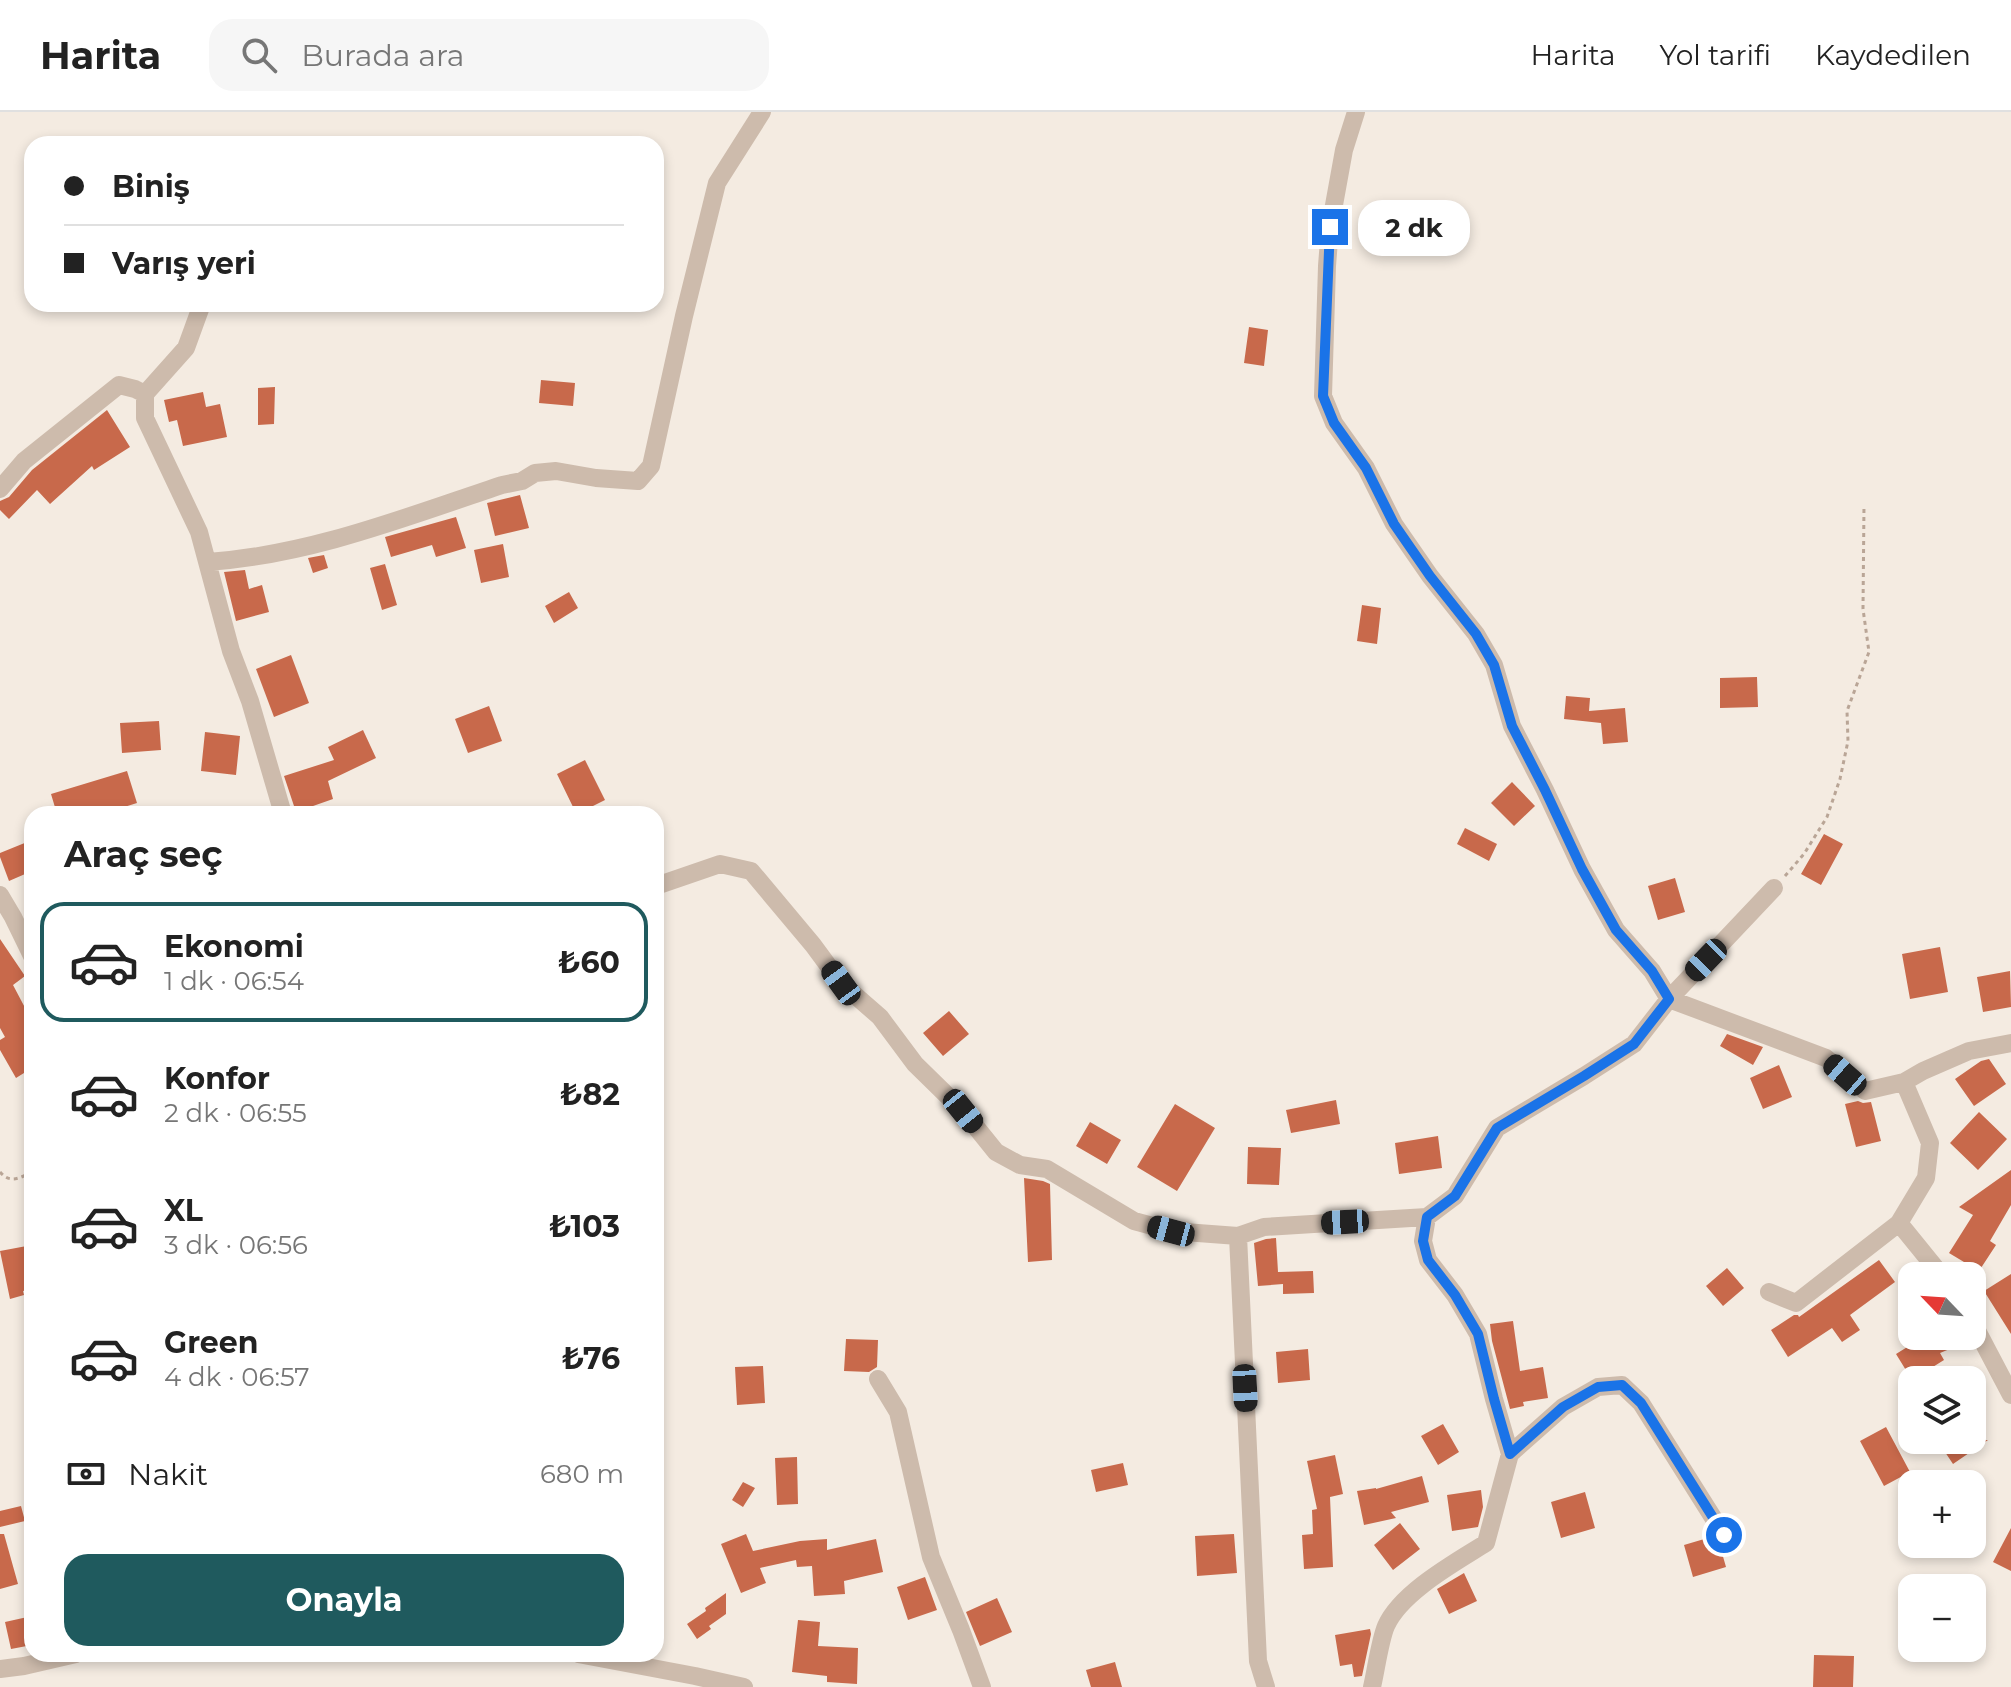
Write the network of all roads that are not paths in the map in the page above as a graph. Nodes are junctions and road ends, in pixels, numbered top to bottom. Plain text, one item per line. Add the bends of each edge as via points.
1 (762, 112) edge
2 (1356, 112) edge
3 (199, 312) edge
4 (145, 394) junction
5 (0, 489) edge
6 (208, 562) junction
7 (281, 806) edge
8 (664, 883) edge
9 (1774, 888) road end
10 (0, 895) edge
11 (24, 940) edge
12 (1669, 999) junction
13 (2011, 1043) edge
14 (1904, 1082) junction
15 (1427, 1217) junction
16 (1899, 1223) junction
17 (1238, 1236) junction
18 (1931, 1262) edge
19 (1769, 1292) dead end
20 (1986, 1348) edge
21 (878, 1379) dead end
22 (2011, 1395) edge
23 (1510, 1454) junction
24 (1724, 1535) dead end
25 (41, 1662) edge
26 (621, 1662) edge
27 (0, 1669) edge
28 (744, 1687) edge
29 (982, 1687) edge
30 (1266, 1687) edge
31 (1372, 1687) edge

1 - 6 street via 717,183 651,466 638,481 535,473 339,539
2 - 12 street via 1330,227 1323,396 1394,524 1494,665 1512,726 1582,869 1616,930
3 - 4 street via 186,348
4 - 5 street via 119,385 24,461
4 - 6 street via 145,418
6 - 7 street
8 - 17 street via 720,864 751,871 841,983 880,1017 915,1064 996,1152 1020,1165 1047,1169 1134,1221 1171,1231
9 - 12 street
10 - 11 street
12 - 14 street via 1826,1058 1865,1091
12 - 15 street via 1634,1044 1497,1128 1455,1196
13 - 14 street via 1969,1051
14 - 16 street via 1930,1143 1926,1178
15 - 17 street via 1264,1227
15 - 23 street via 1423,1241 1428,1260 1478,1334
16 - 18 street
16 - 19 street via 1796,1303
17 - 30 street via 1258,1661
20 - 22 street
21 - 29 street via 898,1412 931,1557
23 - 24 street via 1563,1407 1598,1387 1622,1385 1641,1403
23 - 31 street via 1486,1543 1408,1596 1386,1625
25 - 27 street
26 - 28 street

